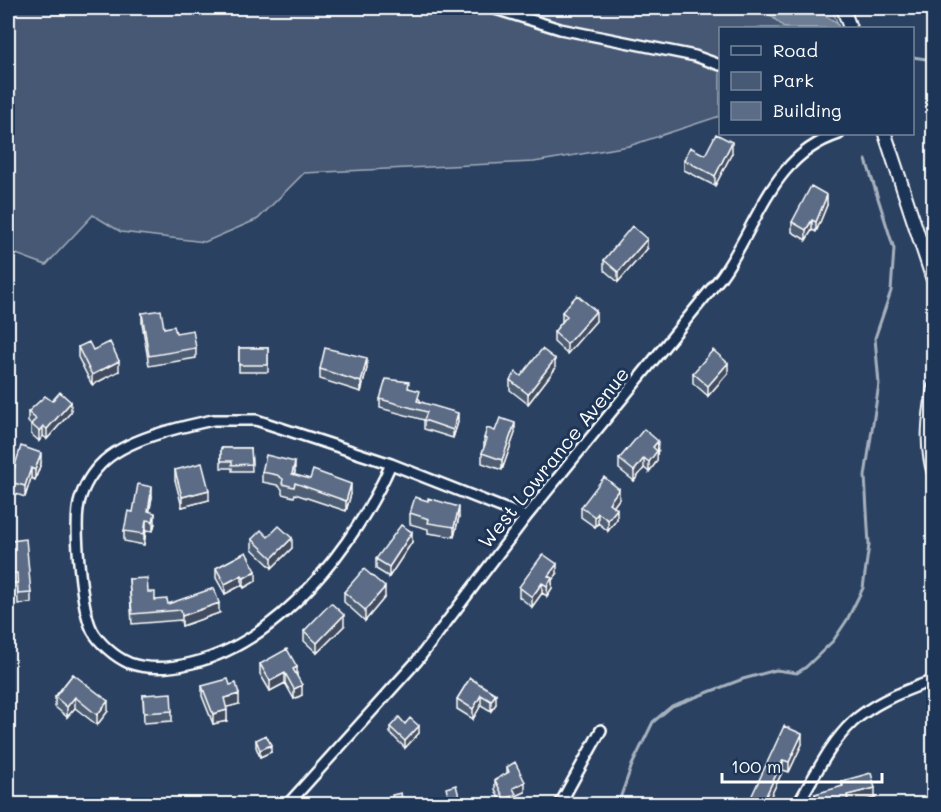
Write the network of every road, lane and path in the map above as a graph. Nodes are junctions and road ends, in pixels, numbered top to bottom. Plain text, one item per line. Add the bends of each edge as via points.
1 (492, 8) edge
2 (843, 8) edge
3 (850, 27) edge
4 (719, 65) edge
5 (885, 135) edge
6 (823, 136) edge
7 (932, 269) edge
8 (933, 282) edge
9 (933, 388) edge
10 (391, 464) junction
11 (933, 474) edge
12 (526, 517) junction
13 (933, 680) edge
14 (601, 730) dead end
15 (288, 804) edge
16 (560, 804) edge
17 (798, 804) edge

1 - 4 street via 560,29 695,56
2 - 3 street
5 - 7 street
6 - 12 street, West Lowrance Avenue via 778,178 721,277
7 - 8 street
9 - 11 street via 928,422
10 - 10 street via 256,420 213,420 182,426 132,445 101,463 86,483 78,507 84,607 93,630 108,650 153,668 210,659 237,648 269,626 351,537
10 - 12 street
12 - 15 street, West Lowrance Avenue via 417,660
13 - 17 street via 879,701 850,721
14 - 16 street

